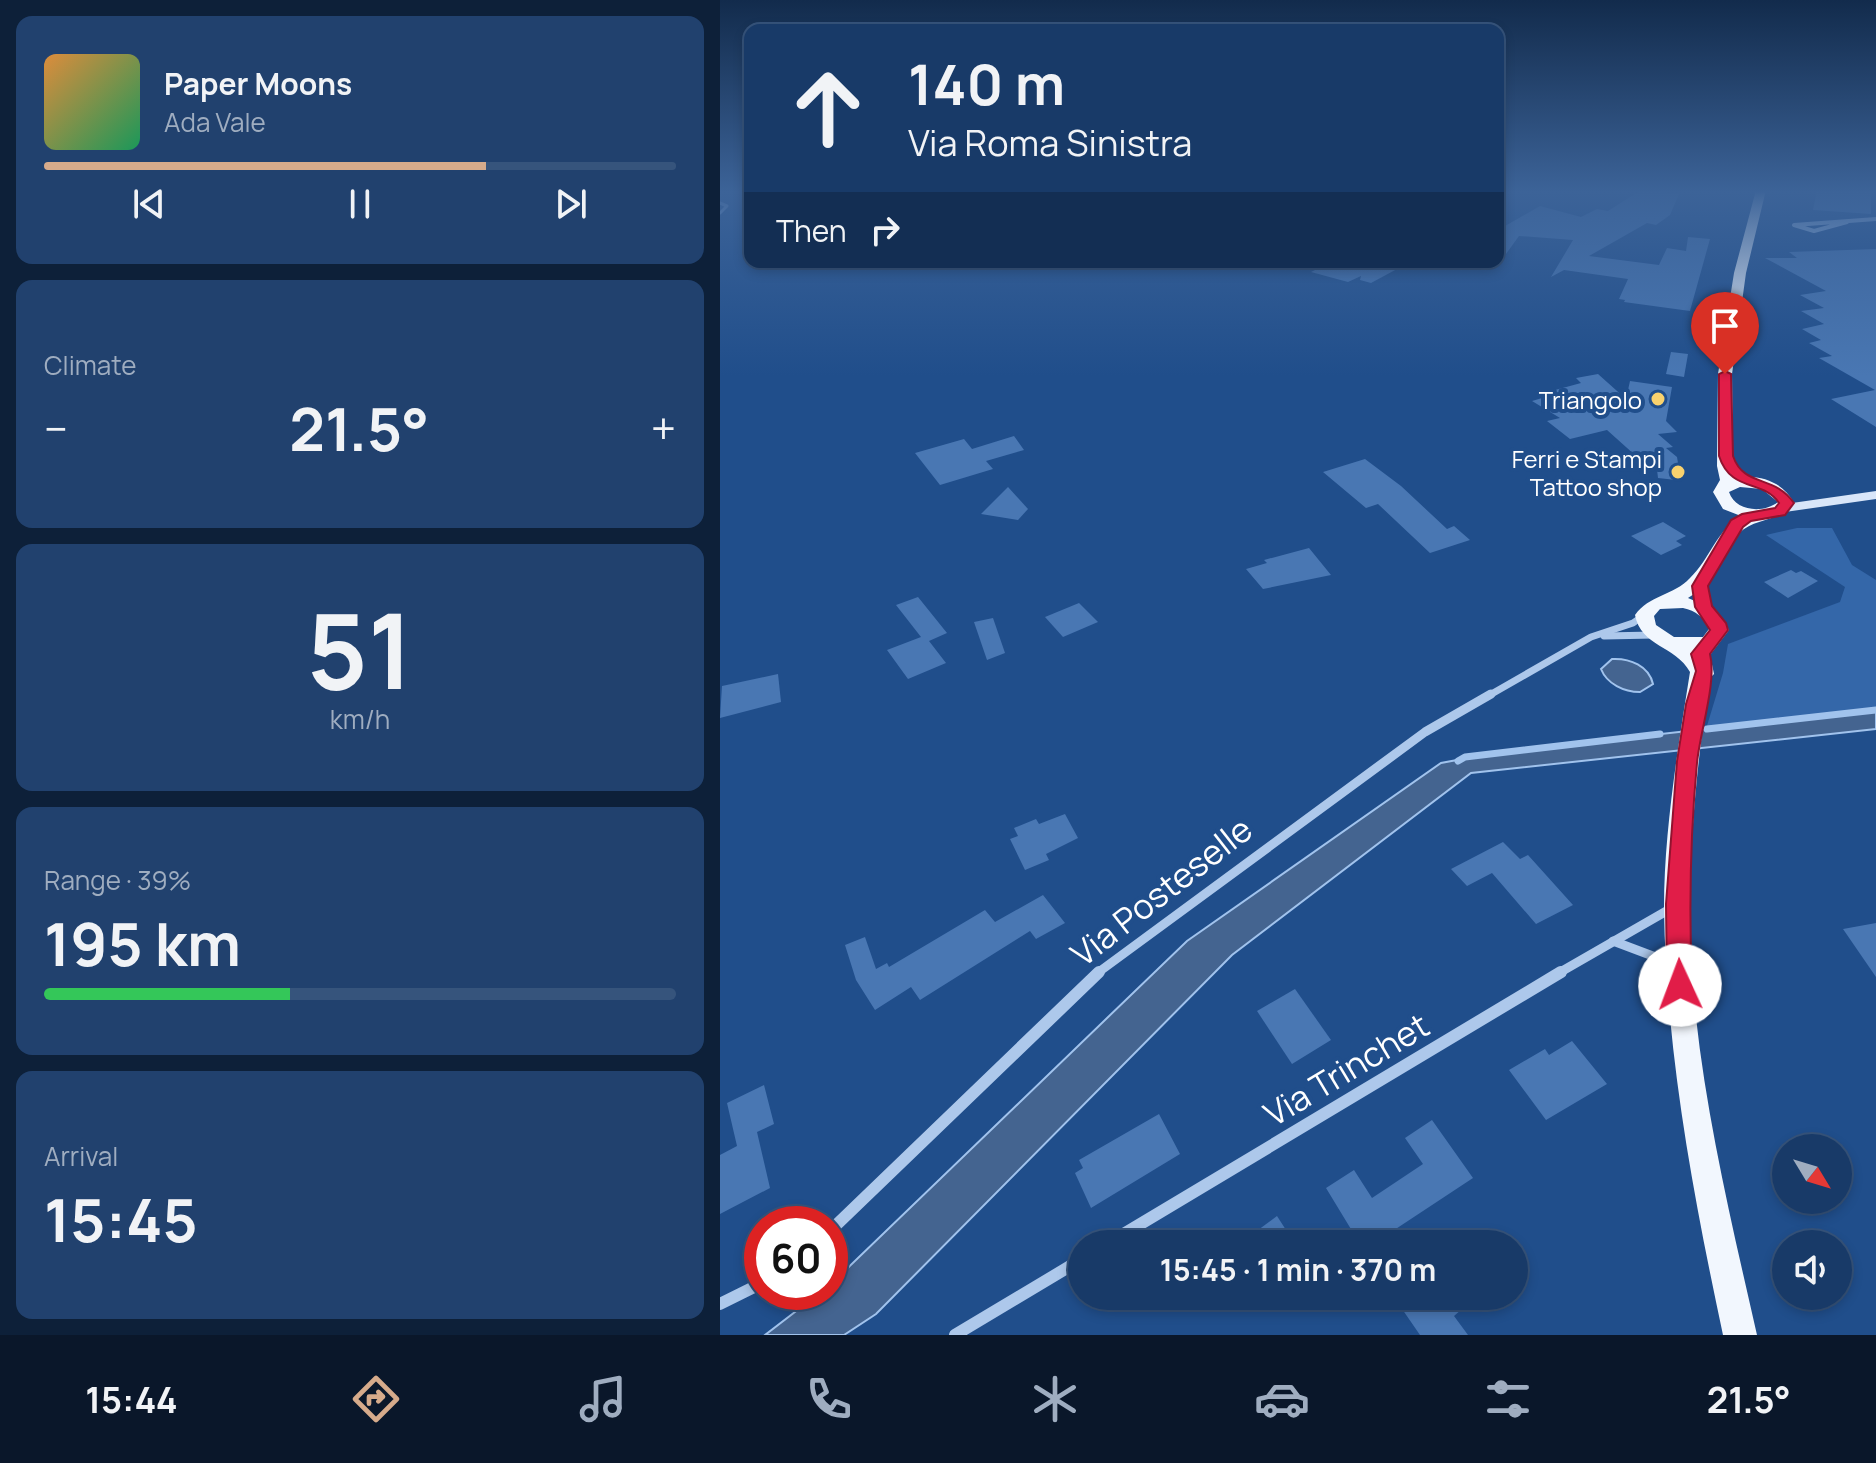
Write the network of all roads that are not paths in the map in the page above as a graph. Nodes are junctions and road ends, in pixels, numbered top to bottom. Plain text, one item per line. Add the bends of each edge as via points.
1 (1745, 252) edge
2 (1726, 456) junction
3 (1749, 482) junction
4 (1725, 495) junction
5 (1876, 495) edge
6 (1782, 500) junction
7 (1763, 514) junction
8 (1728, 535) junction
9 (1701, 580) junction
10 (1665, 601) junction
11 (1644, 615) junction
12 (1711, 615) junction
13 (1656, 636) junction
14 (1710, 642) junction
15 (1676, 644) junction
16 (1570, 650) junction
17 (1694, 712) junction
18 (1677, 904) junction
19 (1613, 941) junction
20 (1678, 966) junction
21 (848, 1213) edge
22 (1130, 1230) edge
23 (1068, 1267) edge
24 (744, 1292) edge
25 (720, 1304) edge
26 (955, 1335) edge
27 (1740, 1335) edge

1 - 2 main road via 1725,374
2 - 3 main road via 1731,470
2 - 4 main road
3 - 4 main road
3 - 6 main road
4 - 7 main road via 1742,511
4 - 8 main road
5 - 6 street
6 - 7 main road
7 - 8 main road via 1742,520
8 - 9 main road
9 - 10 main road
9 - 12 main road via 1701,602
10 - 11 main road
10 - 12 main road via 1690,604
11 - 13 main road
11 - 16 street, Via Posteselle
12 - 14 main road via 1719,630
13 - 15 main road
13 - 16 street, Via Posteselle via 1605,636
14 - 15 main road
14 - 17 main road via 1700,654 1705,671
15 - 17 main road via 1700,670
16 - 21 street, Via Posteselle via 1425,732 1144,937 1084,984
17 - 18 main road
18 - 19 street, Via Trinchet
18 - 20 main road
19 - 20 street
19 - 22 street, Via Trinchet
20 - 27 main road via 1708,1191
23 - 26 street
24 - 25 street

